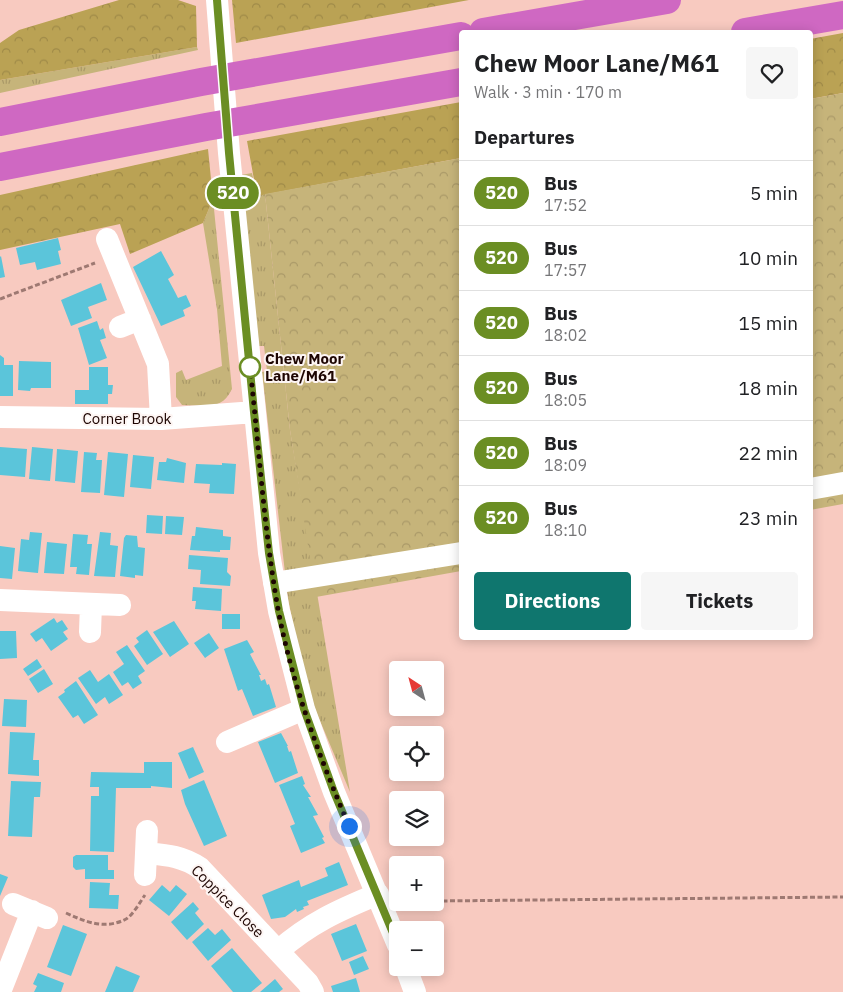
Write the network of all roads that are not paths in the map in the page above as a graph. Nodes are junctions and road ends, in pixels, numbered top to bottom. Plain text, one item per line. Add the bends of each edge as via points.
1 (217, 0) edge
2 (667, 0) edge
3 (843, 15) edge
4 (495, 30) edge
5 (757, 30) edge
6 (459, 36) edge
7 (459, 82) edge
8 (0, 122) edge
9 (0, 167) edge
10 (111, 248) road end
11 (254, 412) junction
12 (0, 417) edge
13 (161, 419) junction
14 (843, 483) edge
15 (813, 488) edge
16 (459, 553) edge
17 (274, 583) junction
18 (0, 600) edge
19 (91, 604) junction
20 (120, 605) dead end
21 (90, 632) dead end
22 (304, 709) junction
23 (227, 742) dead end
24 (145, 875) road end
25 (378, 894) junction
26 (30, 911) road end
27 (389, 922) edge
28 (278, 951) junction
29 (409, 976) edge
30 (0, 992) edge
31 (313, 992) edge
32 (415, 992) edge

1 - 11 street
2 - 4 highway
3 - 5 highway
6 - 8 highway
7 - 9 highway
10 - 13 street via 130,323 158,364
11 - 13 street, Corner Brook
11 - 17 street
12 - 13 street, Corner Brook
14 - 15 street
16 - 17 street
17 - 22 street via 289,658
18 - 19 street
19 - 20 street
19 - 21 street
22 - 23 street
22 - 25 street via 334,792
24 - 28 street, Coppice Close via 146,842 187,859 200,868
25 - 27 street
25 - 28 street via 317,921
26 - 30 street
28 - 31 street, Coppice Close
29 - 32 street

